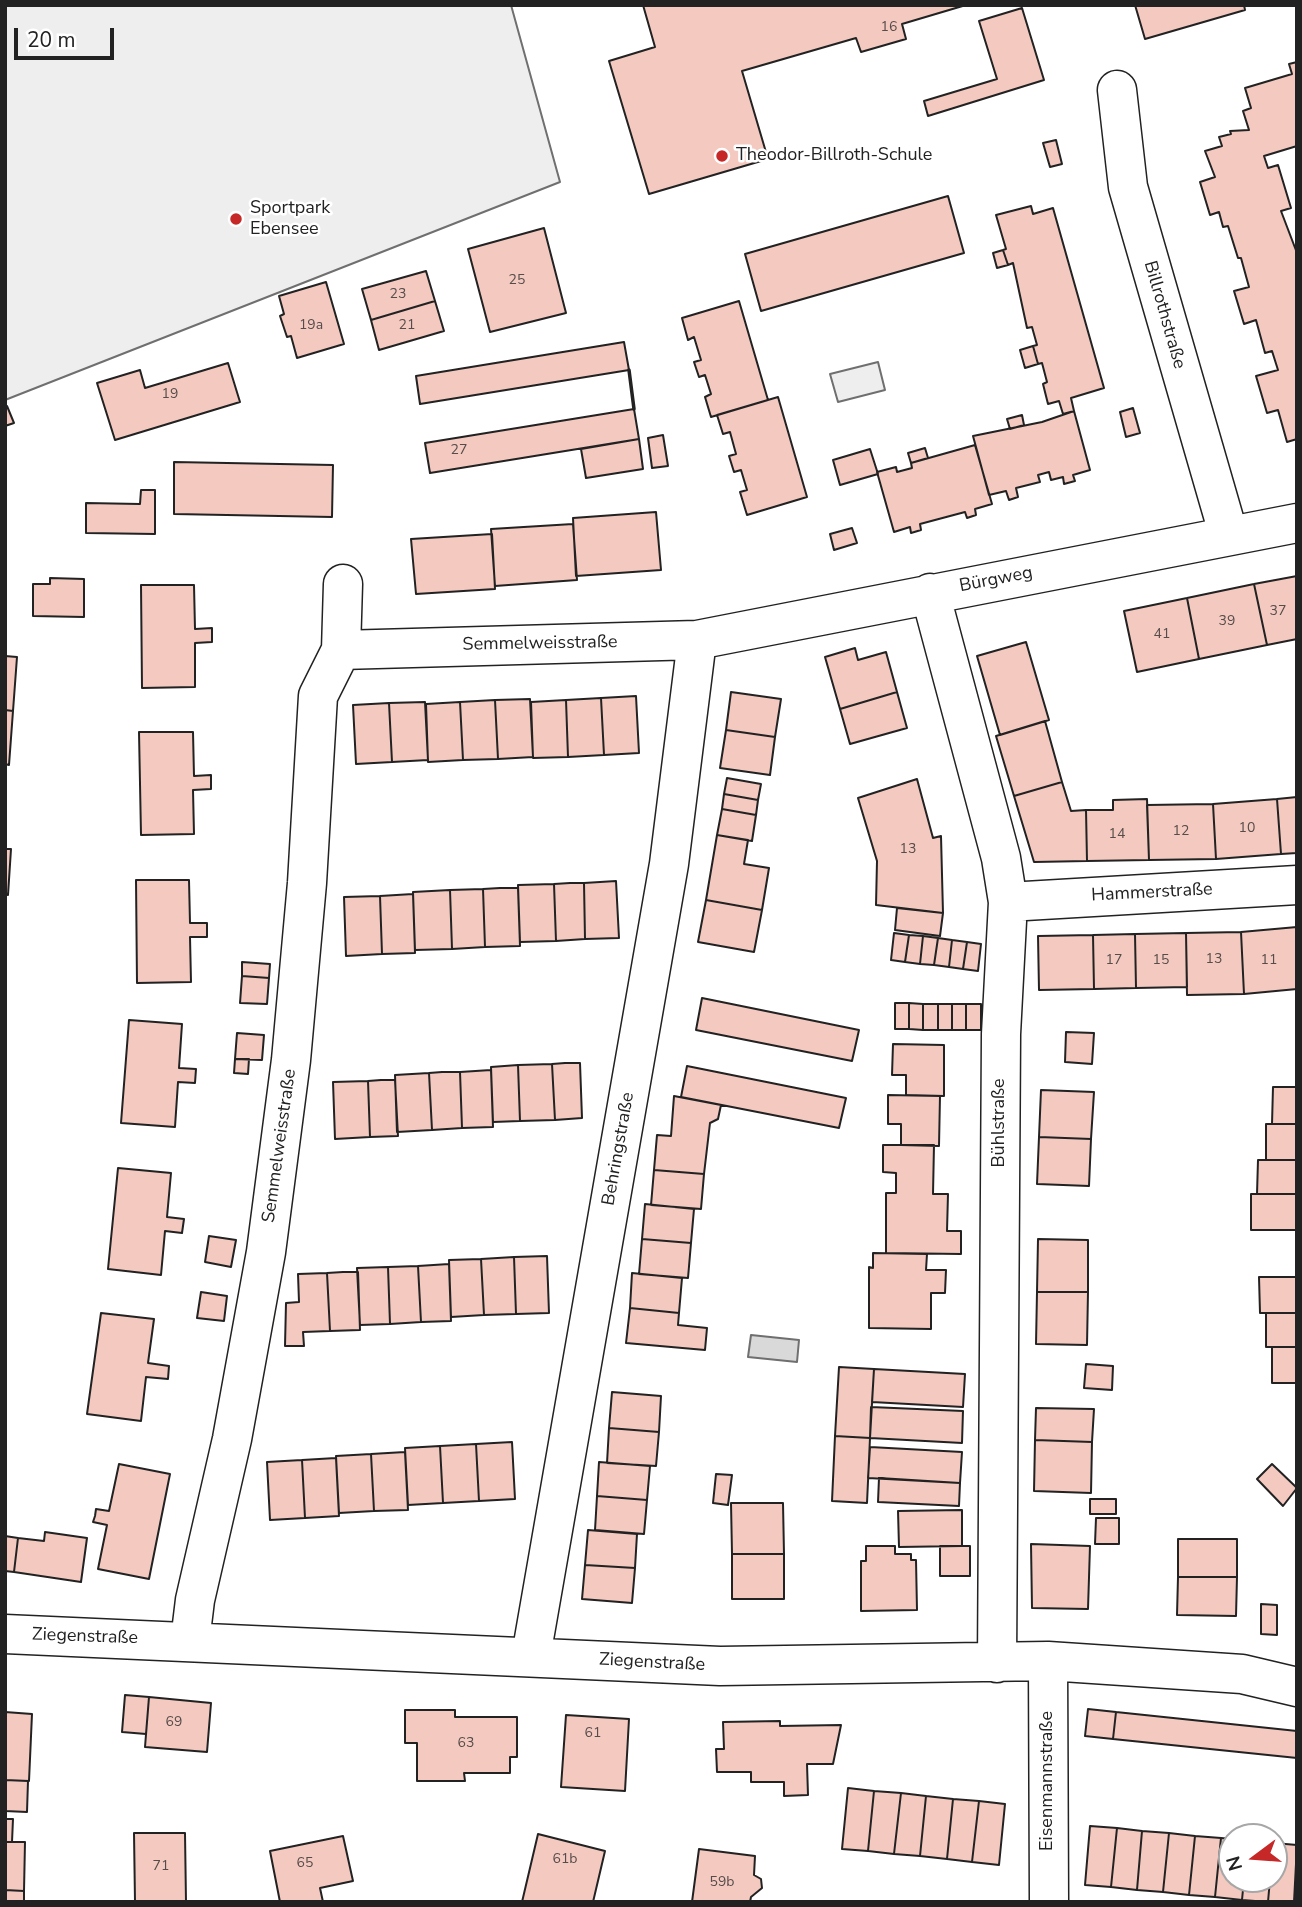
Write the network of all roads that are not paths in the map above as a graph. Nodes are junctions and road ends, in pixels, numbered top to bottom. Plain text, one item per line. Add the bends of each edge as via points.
1 (1117, 90) dead end
2 (1297, 523) edge
3 (1229, 536) junction
4 (343, 584) dead end
5 (930, 593) junction
6 (696, 640) junction
7 (341, 649) junction
8 (1297, 885) edge
9 (1008, 902) junction
10 (5, 1634) edge
11 (190, 1641) junction
12 (531, 1656) junction
13 (1048, 1661) junction
14 (997, 1663) junction
15 (1297, 1687) edge
16 (1049, 1902) edge

1 - 3 street, Billrothstraße via 1128,187
2 - 3 street, Bürgweg
3 - 5 street, Bürgweg
4 - 7 street, Semmelweisstraße
5 - 6 street, Bürgweg
5 - 9 street, Bühlstraße
6 - 7 street, Semmelweisstraße
6 - 12 street, Behringstraße via 669,864
7 - 11 street, Semmelweisstraße via 318,696 291,1060 266,1252
8 - 9 street, Hammerstraße
9 - 14 street, Bühlstraße via 1001,1034
10 - 11 street, Ziegenstraße
11 - 12 street, Ziegenstraße
12 - 14 street, Ziegenstraße via 720,1666
13 - 14 street, Ziegenstraße
13 - 15 street, Ziegenstraße via 1242,1674
13 - 16 street, Eisenmannstraße

